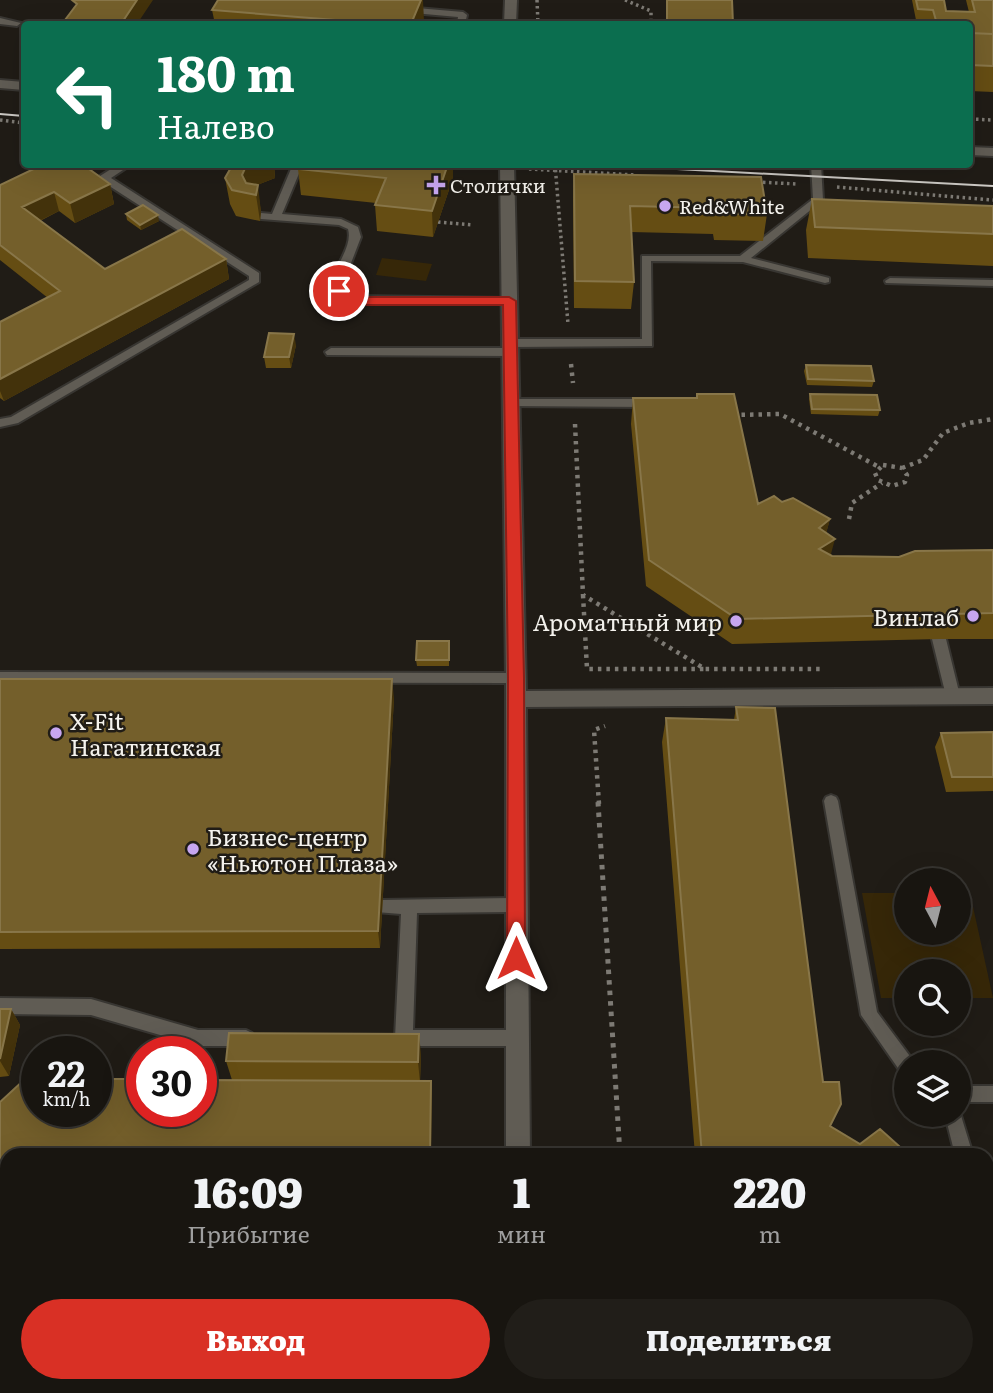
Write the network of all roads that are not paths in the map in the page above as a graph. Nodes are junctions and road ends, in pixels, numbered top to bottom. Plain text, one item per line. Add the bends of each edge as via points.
1 (511, 0) edge
2 (397, 9) edge
3 (0, 21) edge
4 (462, 21) edge
5 (510, 21) edge
6 (17, 23) dead end
7 (0, 84) edge
8 (21, 86) edge
9 (973, 151) edge
10 (993, 152) edge
11 (120, 168) edge
12 (296, 168) edge
13 (506, 168) edge
14 (816, 168) edge
15 (92, 171) edge
16 (104, 178) junction
17 (261, 216) dead end
18 (276, 216) junction
19 (743, 259) junction
20 (825, 280) dead end
21 (890, 281) dead end
22 (993, 283) edge
23 (509, 301) junction
24 (510, 347) junction
25 (331, 352) dead end
26 (666, 402) edge
27 (510, 403) junction
28 (0, 423) edge
29 (939, 639) edge
30 (0, 677) edge
31 (516, 689) junction
32 (953, 696) junction
33 (993, 696) edge
34 (831, 801) dead end
35 (516, 905) junction
36 (383, 907) edge
37 (410, 907) junction
38 (0, 1006) edge
39 (267, 1038) edge
40 (517, 1038) junction
41 (895, 1050) edge
42 (971, 1094) edge
43 (993, 1094) edge
44 (957, 1127) edge
45 (518, 1148) edge
46 (962, 1148) edge

1 - 5 street
2 - 4 lane via 463,15
3 - 6 lane
7 - 8 street
9 - 10 street
11 - 16 lane
12 - 18 lane
13 - 23 street
14 - 19 lane via 818,200
15 - 16 lane
16 - 28 lane via 255,275 254,282 14,420
17 - 18 lane
18 - 23 lane via 341,222 353,228 356,237 338,284 349,299
19 - 20 lane
19 - 24 lane via 646,258 648,343
21 - 22 lane
23 - 24 street
24 - 25 lane
24 - 27 street
26 - 27 lane
27 - 31 street
29 - 32 lane
30 - 31 lane
31 - 32 street via 631,698
31 - 35 street
32 - 33 street
34 - 41 lane via 869,1015
35 - 37 lane
35 - 40 street
36 - 37 lane
37 - 40 lane via 397,1038
38 - 39 lane via 91,1007 198,1038
40 - 45 street
42 - 43 lane
44 - 46 lane

